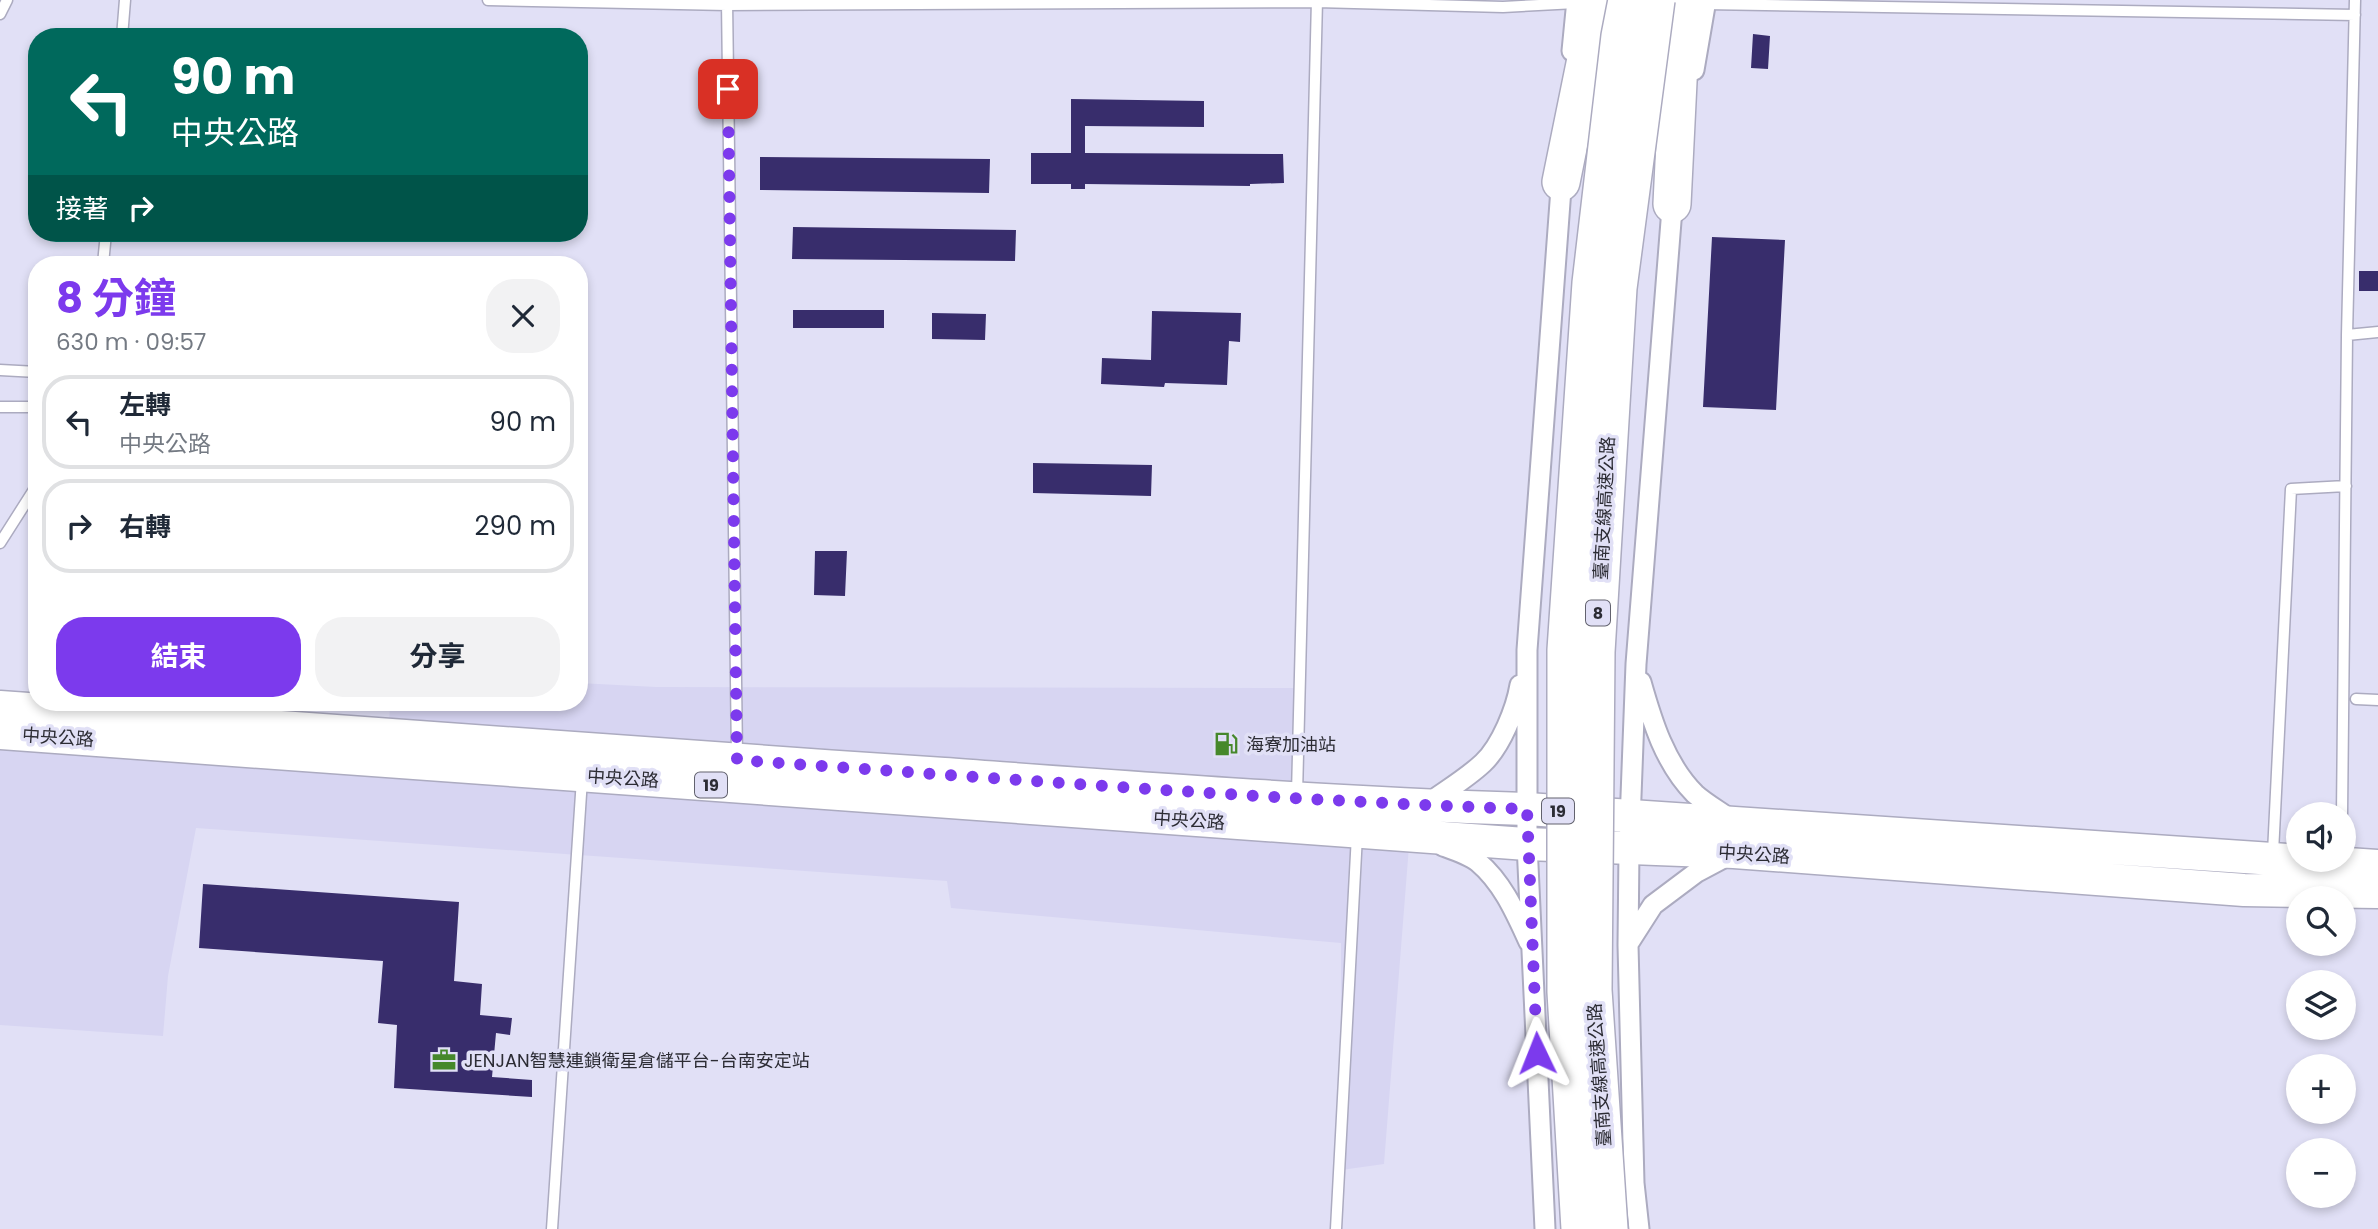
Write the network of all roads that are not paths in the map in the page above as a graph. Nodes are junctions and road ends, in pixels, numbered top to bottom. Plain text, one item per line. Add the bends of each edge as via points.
1 (7, 0) edge
2 (125, 0) edge
3 (488, 0) edge
4 (1627, 0) edge
5 (1656, 0) edge
6 (2355, 0) edge
7 (1317, 1) edge
8 (1584, 1) edge
9 (1697, 1) edge
10 (727, 3) edge
11 (0, 15) edge
12 (2355, 15) junction
13 (123, 28) edge
14 (1561, 182) joint
15 (1672, 204) joint
16 (2378, 332) edge
17 (2347, 335) junction
18 (0, 370) edge
19 (28, 372) edge
20 (0, 407) edge
21 (28, 407) edge
22 (2346, 486) junction
23 (28, 499) edge
24 (0, 544) edge
25 (1527, 650) junction
26 (1636, 664) junction
27 (2356, 699) dead end
28 (2378, 700) edge
29 (0, 707) edge
30 (28, 710) edge
31 (42, 711) edge
32 (0, 733) edge
33 (737, 760) junction
34 (584, 763) junction
35 (1297, 798) junction
36 (2342, 802) edge
37 (1425, 806) junction
38 (1527, 809) junction
39 (1630, 816) junction
40 (1357, 832) junction
41 (1422, 837) junction
42 (1735, 838) junction
43 (1527, 845) junction
44 (1629, 849) junction
45 (2273, 860) junction
46 (2286, 860) edge
47 (2356, 864) edge
48 (2378, 866) edge
49 (2378, 892) edge
50 (1628, 945) junction
51 (1533, 951) junction
52 (552, 1229) edge
53 (1336, 1229) edge
54 (1545, 1229) edge
55 (1580, 1229) edge
56 (1609, 1229) edge
57 (1639, 1229) edge

1 - 11 lane
2 - 13 lane
3 - 10 lane
4 - 55 highway, 臺南支線高速公路 / 8, bridge via 1591,283 1566,650 1566,992
5 - 56 highway, 臺南支線高速公路 / 8, bridge via 1618,288 1596,652 1593,990
6 - 12 lane
7 - 8 lane via 1503,7
7 - 10 lane
7 - 35 lane
8 - 14 highway
9 - 12 lane
9 - 15 highway
10 - 33 lane
12 - 17 lane
14 - 25 street
15 - 26 street
16 - 17 lane
17 - 22 lane
18 - 19 lane
20 - 21 lane
22 - 36 lane
22 - 45 lane via 2291,489
23 - 24 lane
25 - 37 street via 1517,703 1486,761
25 - 38 street
26 - 39 street
26 - 42 street via 1656,733 1678,772
27 - 28 lane
29 - 30 main road, 中央公路 / 19
31 - 34 main road, 中央公路 / 19
32 - 34 main road, 中央公路 / 19
33 - 34 main road, 中央公路 / 19
33 - 35 main road, 中央公路 / 19
34 - 40 main road, 中央公路 / 19
34 - 52 lane
35 - 37 main road, 中央公路 / 19
37 - 38 main road, 中央公路 / 19
38 - 39 main road, 中央公路 / 19
38 - 43 street
39 - 42 main road, 中央公路 / 19
39 - 44 street
40 - 41 main road, 中央公路 / 19
40 - 53 lane
41 - 43 main road, 中央公路 / 19
41 - 51 street via 1477,861 1508,899
42 - 44 main road, 中央公路 / 19
42 - 45 main road, 中央公路 / 19
42 - 49 main road, 中央公路 / 19 via 2244,890
42 - 50 street via 1653,905
43 - 44 main road, 中央公路 / 19
43 - 51 street
44 - 50 street
45 - 46 main road, 中央公路 / 19
47 - 48 main road, 中央公路 / 19
50 - 57 street
51 - 54 street

